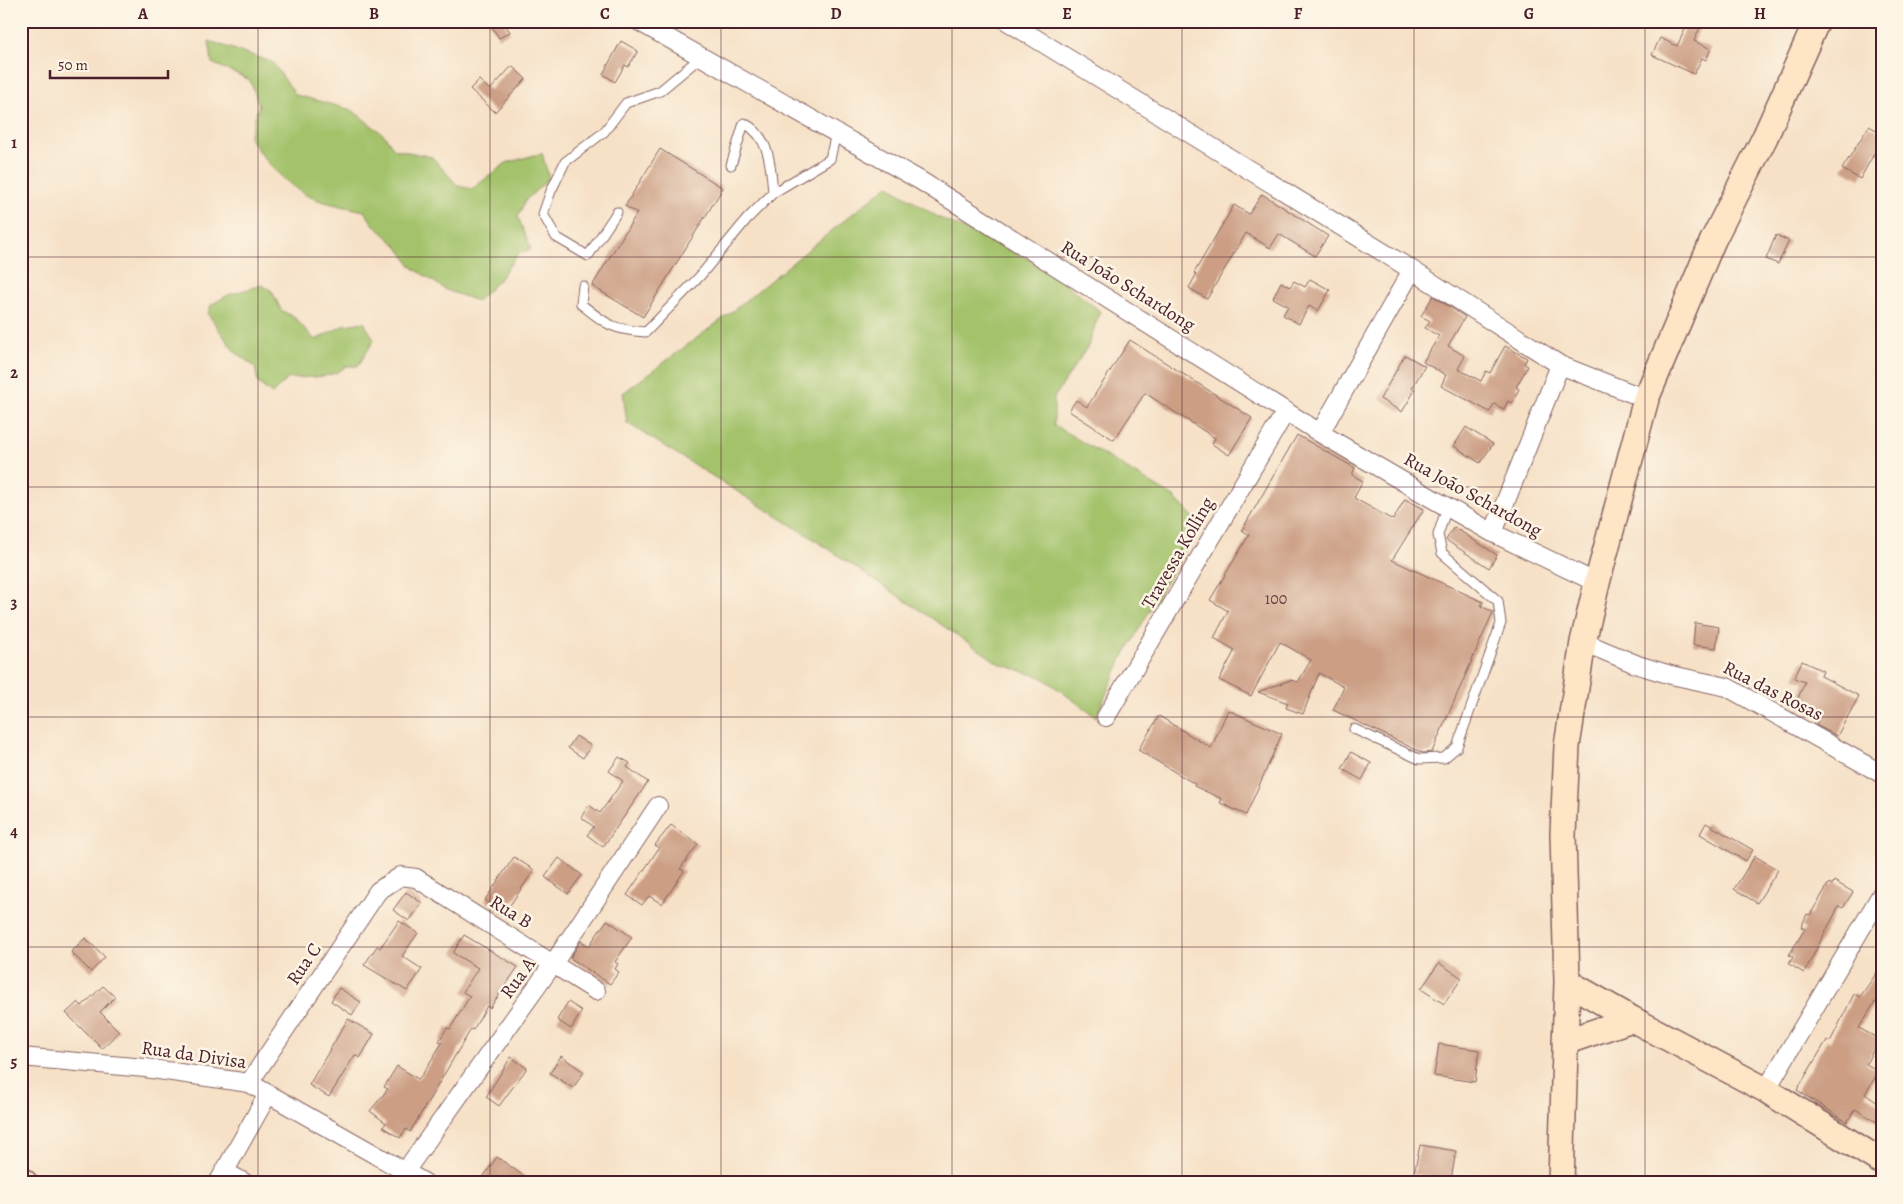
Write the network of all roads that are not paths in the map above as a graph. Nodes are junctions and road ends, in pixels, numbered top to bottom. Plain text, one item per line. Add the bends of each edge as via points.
1 (638, 21) edge
2 (1007, 21) edge
3 (1817, 21) edge
4 (701, 57) junction
5 (836, 134) junction
6 (730, 165) dead end
7 (773, 193) junction
8 (616, 212) dead end
9 (1412, 270) junction
10 (583, 286) dead end
11 (1560, 365) junction
12 (1646, 399) junction
13 (1286, 411) junction
14 (1320, 433) junction
15 (1447, 507) junction
16 (1493, 533) junction
17 (1597, 582) junction
18 (1583, 642) junction
19 (1106, 716) dead end
20 (1354, 729) dead end
21 (1882, 774) edge
22 (658, 806) dead end
23 (401, 876) joint
24 (1882, 893) edge
25 (553, 964) junction
26 (1567, 982) junction
27 (596, 990) dead end
28 (1632, 1019) junction
29 (1565, 1042) junction
30 (21, 1057) edge
31 (249, 1083) junction
32 (1766, 1090) junction
33 (268, 1094) junction
34 (1882, 1162) edge
35 (406, 1170) junction
36 (221, 1177) edge
37 (21, 1180) edge
38 (25, 1183) edge
39 (245, 1183) edge
40 (426, 1183) edge
41 (1561, 1183) edge

1 - 4 street, Rua João Schardong
2 - 9 street
3 - 12 main road via 1765,137 1713,240
4 - 5 street, Rua João Schardong
4 - 8 lane via 660,90 626,103 604,132 566,162 543,214 556,237 588,256
5 - 7 lane via 830,159
5 - 13 street, Rua João Schardong via 920,181
6 - 7 lane via 744,123 755,129 770,157
7 - 10 lane via 646,332 620,330 598,318 581,304
9 - 11 street
9 - 14 street
11 - 12 street
11 - 16 street
12 - 17 main road
13 - 14 street, Rua João Schardong
13 - 19 street, Travessa Kolling
14 - 15 street, Rua João Schardong
15 - 16 street, Rua João Schardong
15 - 20 lane via 1438,536 1442,553 1498,601 1501,623 1457,747 1444,758 1419,759
16 - 17 street, Rua João Schardong
17 - 18 main road
18 - 21 street, Rua das Rosas via 1671,676 1727,687
18 - 26 main road via 1567,746 1563,834
22 - 25 street, Rua A
23 - 25 street, Rua B via 416,878
23 - 31 street, Rua C via 378,892
24 - 32 street
25 - 27 street, Rua B
25 - 35 street, Rua A
26 - 28 main road
26 - 29 main road
28 - 29 main road
28 - 32 main road
29 - 41 main road
30 - 31 street, Rua da Divisa via 145,1068
31 - 33 street, Rua da Divisa
32 - 34 main road
33 - 35 street, Rua da Divisa
33 - 36 street
35 - 40 street, Rua da Divisa
36 - 39 street
37 - 38 main road

